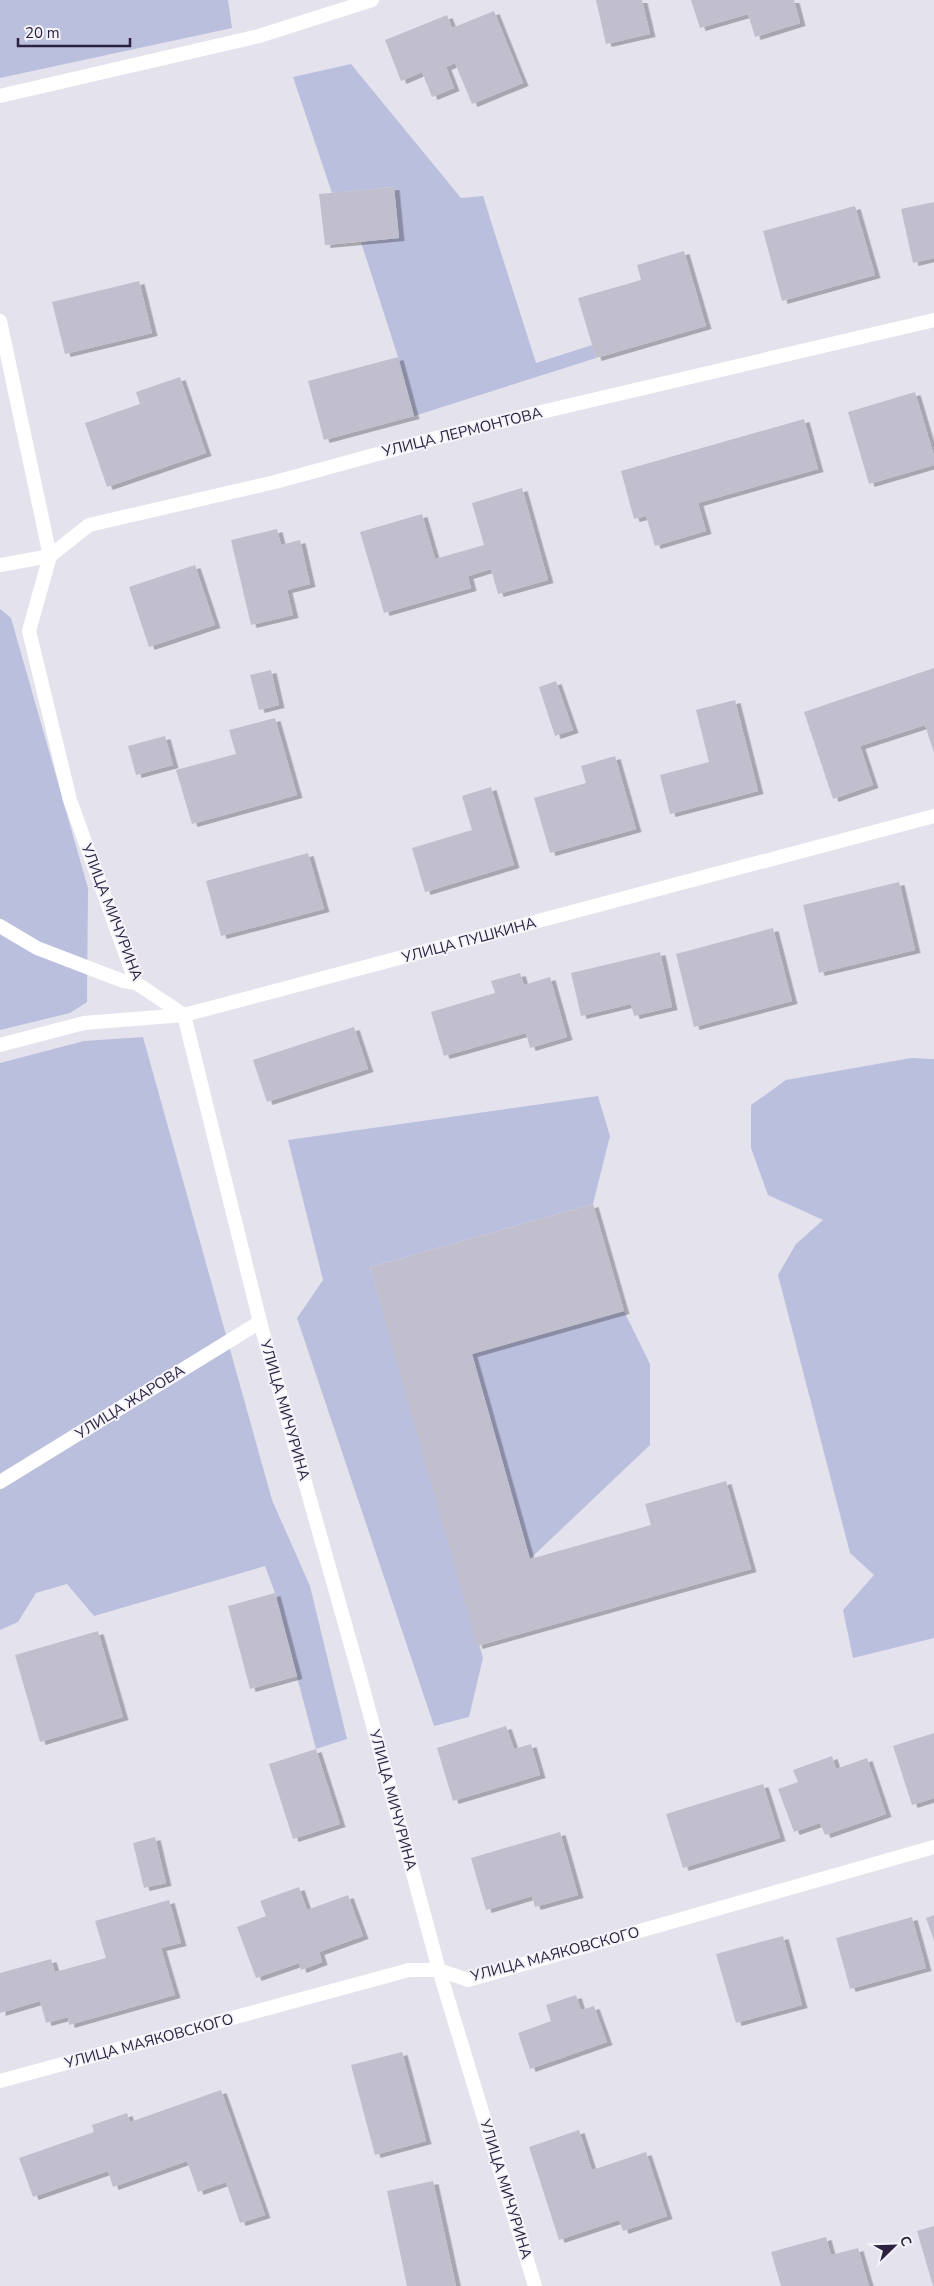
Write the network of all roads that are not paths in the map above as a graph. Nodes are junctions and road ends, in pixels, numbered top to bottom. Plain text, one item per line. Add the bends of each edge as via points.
1 (372, 0) edge
2 (0, 96) edge
3 (934, 320) edge
4 (0, 321) edge
5 (50, 556) junction
6 (0, 565) edge
7 (934, 816) edge
8 (0, 926) edge
9 (136, 983) junction
10 (184, 1015) junction
11 (0, 1045) edge
12 (260, 1322) junction
13 (0, 1482) edge
14 (934, 1847) edge
15 (439, 1970) junction
16 (0, 2081) edge
17 (535, 2286) edge

1 - 2 street via 259,36
3 - 5 street, УЛИЦА ЛЕРМОНТОВА via 473,428 275,482 90,525
4 - 5 street
5 - 6 street, УЛИЦА ЛЕРМОНТОВА
5 - 9 street, УЛИЦА МИЧУРИНА via 29,630 70,800
7 - 10 street, УЛИЦА ПУШКИНА
8 - 9 street via 37,948
9 - 10 street, УЛИЦА МИЧУРИНА
10 - 11 street, УЛИЦА ПУШКИНА via 84,1023
10 - 12 street, УЛИЦА МИЧУРИНА
12 - 13 street, УЛИЦА ЖАРОВА
12 - 15 street, УЛИЦА МИЧУРИНА
14 - 15 street, УЛИЦА МАЯКОВСКОГО via 468,1980
15 - 16 street, УЛИЦА МАЯКОВСКОГО via 409,1970
15 - 17 street, УЛИЦА МИЧУРИНА

